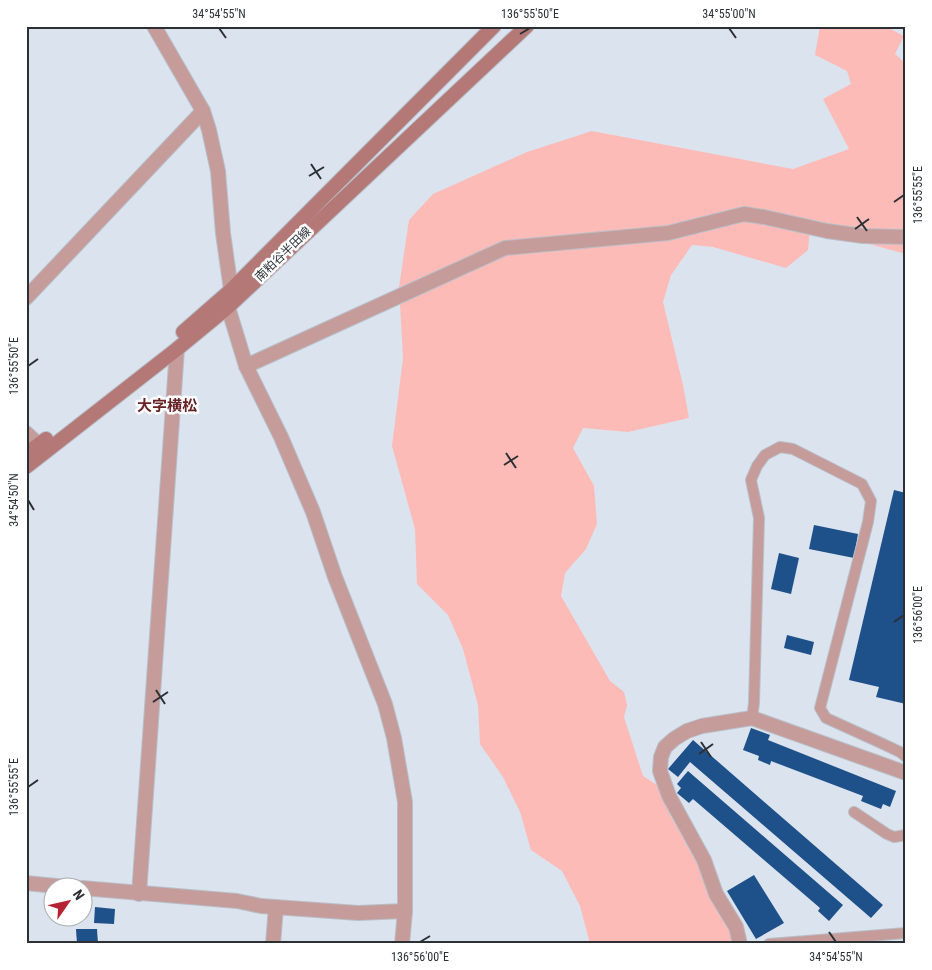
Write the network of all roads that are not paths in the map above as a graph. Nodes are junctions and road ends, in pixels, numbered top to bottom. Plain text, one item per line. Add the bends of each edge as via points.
1 (154, 26) edge
2 (494, 26) edge
3 (528, 26) edge
4 (203, 111) junction
5 (906, 237) edge
6 (231, 290) junction
7 (26, 298) edge
8 (228, 307) junction
9 (177, 349) junction
10 (246, 366) junction
11 (26, 433) edge
12 (39, 445) junction
13 (26, 454) edge
14 (26, 466) edge
15 (752, 718) junction
16 (906, 758) edge
17 (906, 773) edge
18 (854, 812) dead end
19 (906, 835) edge
20 (26, 883) edge
21 (42, 885) edge
22 (92, 889) edge
23 (139, 894) junction
24 (276, 907) junction
25 (405, 911) junction
26 (906, 934) edge
27 (273, 944) edge
28 (402, 944) edge
29 (740, 944) edge
30 (769, 944) edge

1 - 4 street
2 - 6 main road, 南粕谷半田線
3 - 8 main road, 南粕谷半田線
4 - 6 street via 218,171
4 - 7 street
5 - 10 street via 827,231 744,214 668,233 505,248
6 - 8 street
6 - 12 main road, 南粕谷半田線 via 172,342
8 - 9 main road, 南粕谷半田線
8 - 10 street
9 - 14 main road, 南粕谷半田線
9 - 23 street
10 - 25 street via 313,512 385,704 405,802
11 - 12 street
12 - 13 main road, 南粕谷半田線
15 - 16 lane via 759,518 752,480 766,455 780,447 793,449 862,484 871,502 820,708 826,718 900,752
15 - 17 street
15 - 29 street via 709,724 687,731 665,747 660,771 669,796 704,860 716,894 736,927
18 - 19 lane via 888,834
20 - 21 street
22 - 23 street
23 - 24 street
24 - 25 street via 358,914
24 - 27 street
25 - 28 street
26 - 30 lane

